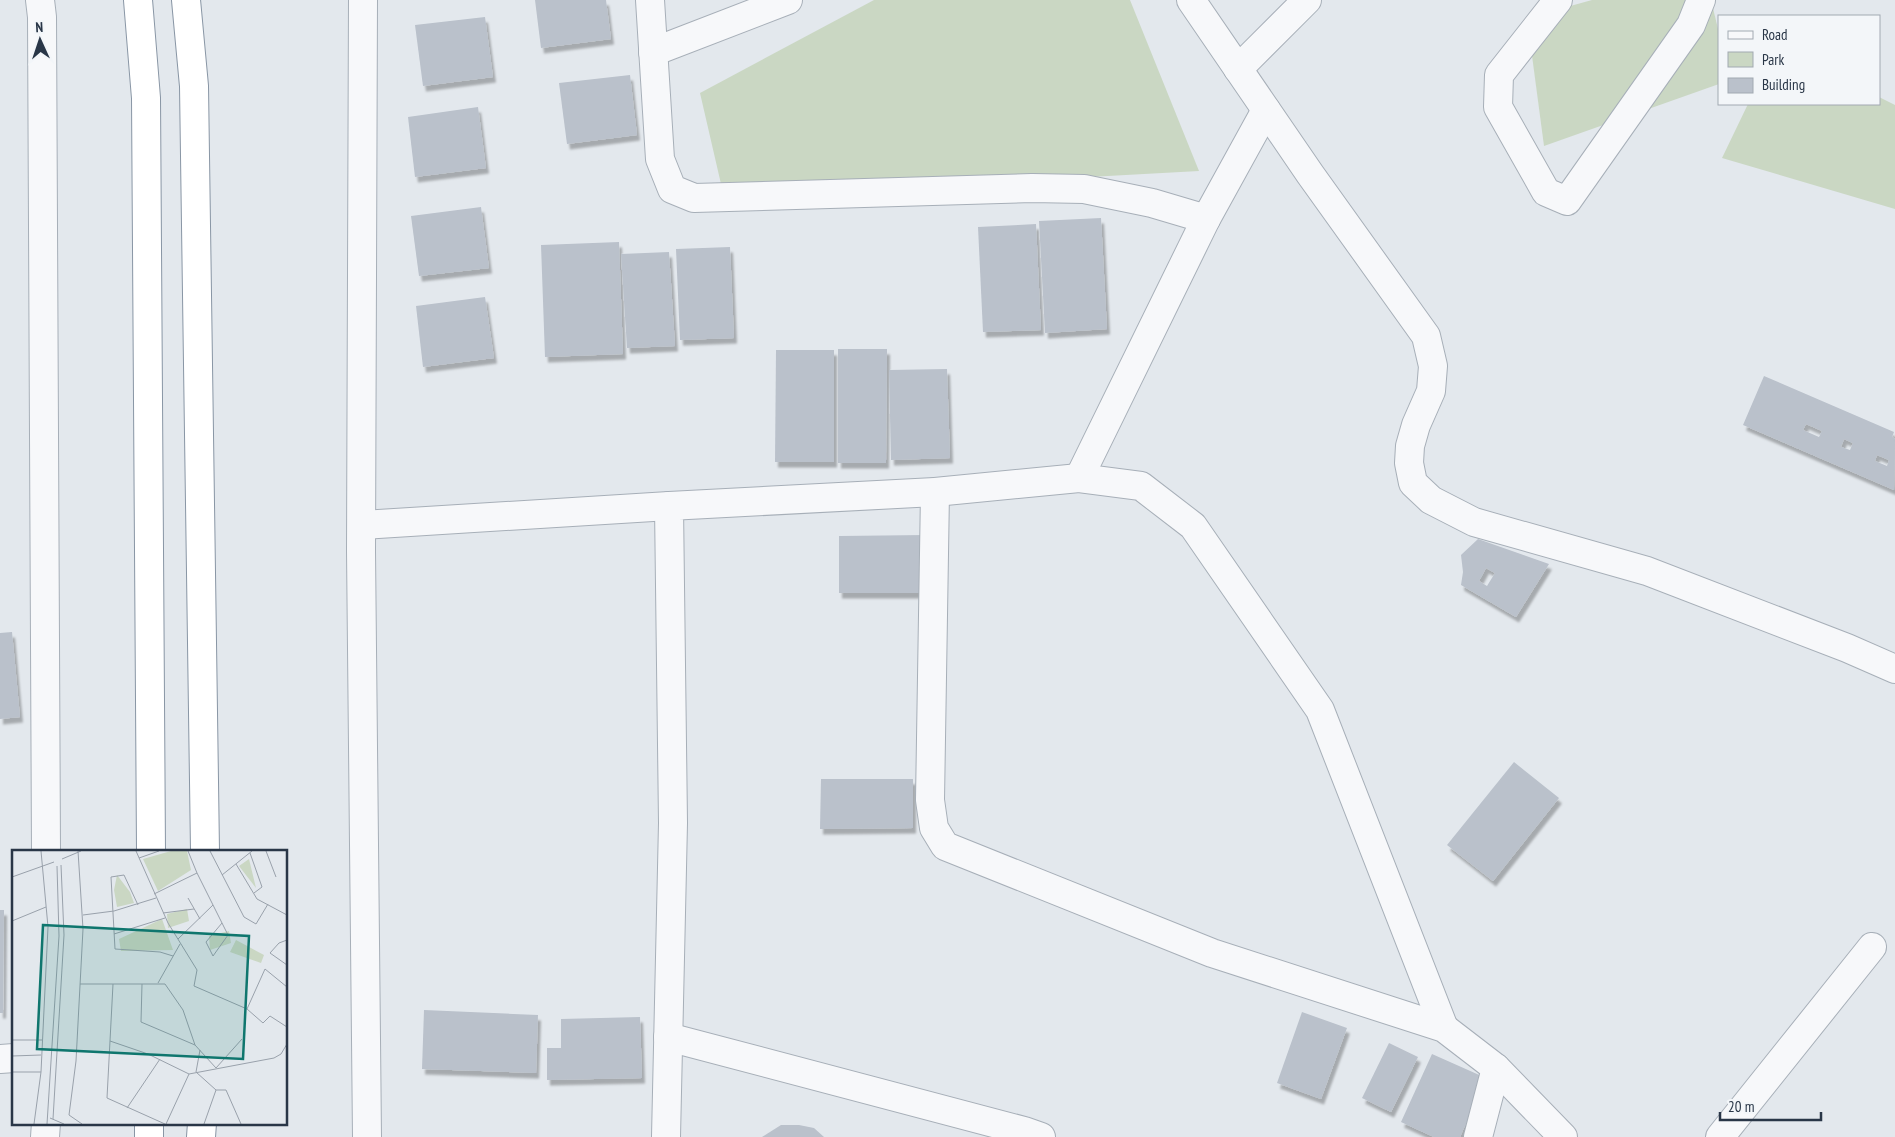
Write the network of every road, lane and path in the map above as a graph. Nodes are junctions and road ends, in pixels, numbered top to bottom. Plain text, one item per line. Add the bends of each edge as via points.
1 (40, 0) edge
2 (138, 0) edge
3 (186, 0) edge
4 (362, 0) edge
5 (650, 0) edge
6 (788, 0) edge
7 (1191, 0) edge
8 (1307, 0) edge
9 (1558, 0) edge
10 (1701, 0) edge
11 (653, 52) junction
12 (1238, 69) junction
13 (1266, 110) junction
14 (1206, 219) junction
15 (1079, 478) junction
16 (935, 492) junction
17 (669, 506) junction
18 (362, 525) junction
19 (1895, 670) edge
20 (46, 850) edge
21 (151, 850) edge
22 (205, 850) edge
23 (1872, 947) dead end
24 (1444, 1028) junction
25 (668, 1037) junction
26 (1496, 1068) junction
27 (46, 1124) edge
28 (149, 1124) edge
29 (202, 1124) edge
30 (45, 1137) edge
31 (148, 1137) edge
32 (201, 1137) edge
33 (367, 1137) edge
34 (666, 1137) edge
35 (1041, 1137) edge
36 (1478, 1137) edge
37 (1563, 1137) edge
38 (1720, 1137) edge

1 - 20 street
2 - 21 highway via 146,98
3 - 22 highway via 194,86
4 - 18 street
5 - 11 street
6 - 11 street
7 - 12 street
8 - 12 street
9 - 10 street via 1499,75 1498,107 1546,192 1567,201 1691,25
11 - 14 street via 660,159 672,189 694,198 1084,189 1152,203
12 - 13 street
13 - 14 street
13 - 19 street via 1426,336 1433,366 1431,391 1416,425 1409,463 1413,483 1431,500 1474,522 1647,571 1847,648
14 - 15 street
15 - 16 street
15 - 24 street via 1141,486 1194,526 1320,710
16 - 17 street
16 - 24 street via 930,800 934,828 945,846 1212,953
17 - 18 street
17 - 25 street via 673,823
18 - 33 street
23 - 38 street
24 - 26 street
25 - 34 street
25 - 35 street
26 - 36 street
26 - 37 street
27 - 30 street
28 - 31 highway
29 - 32 highway

